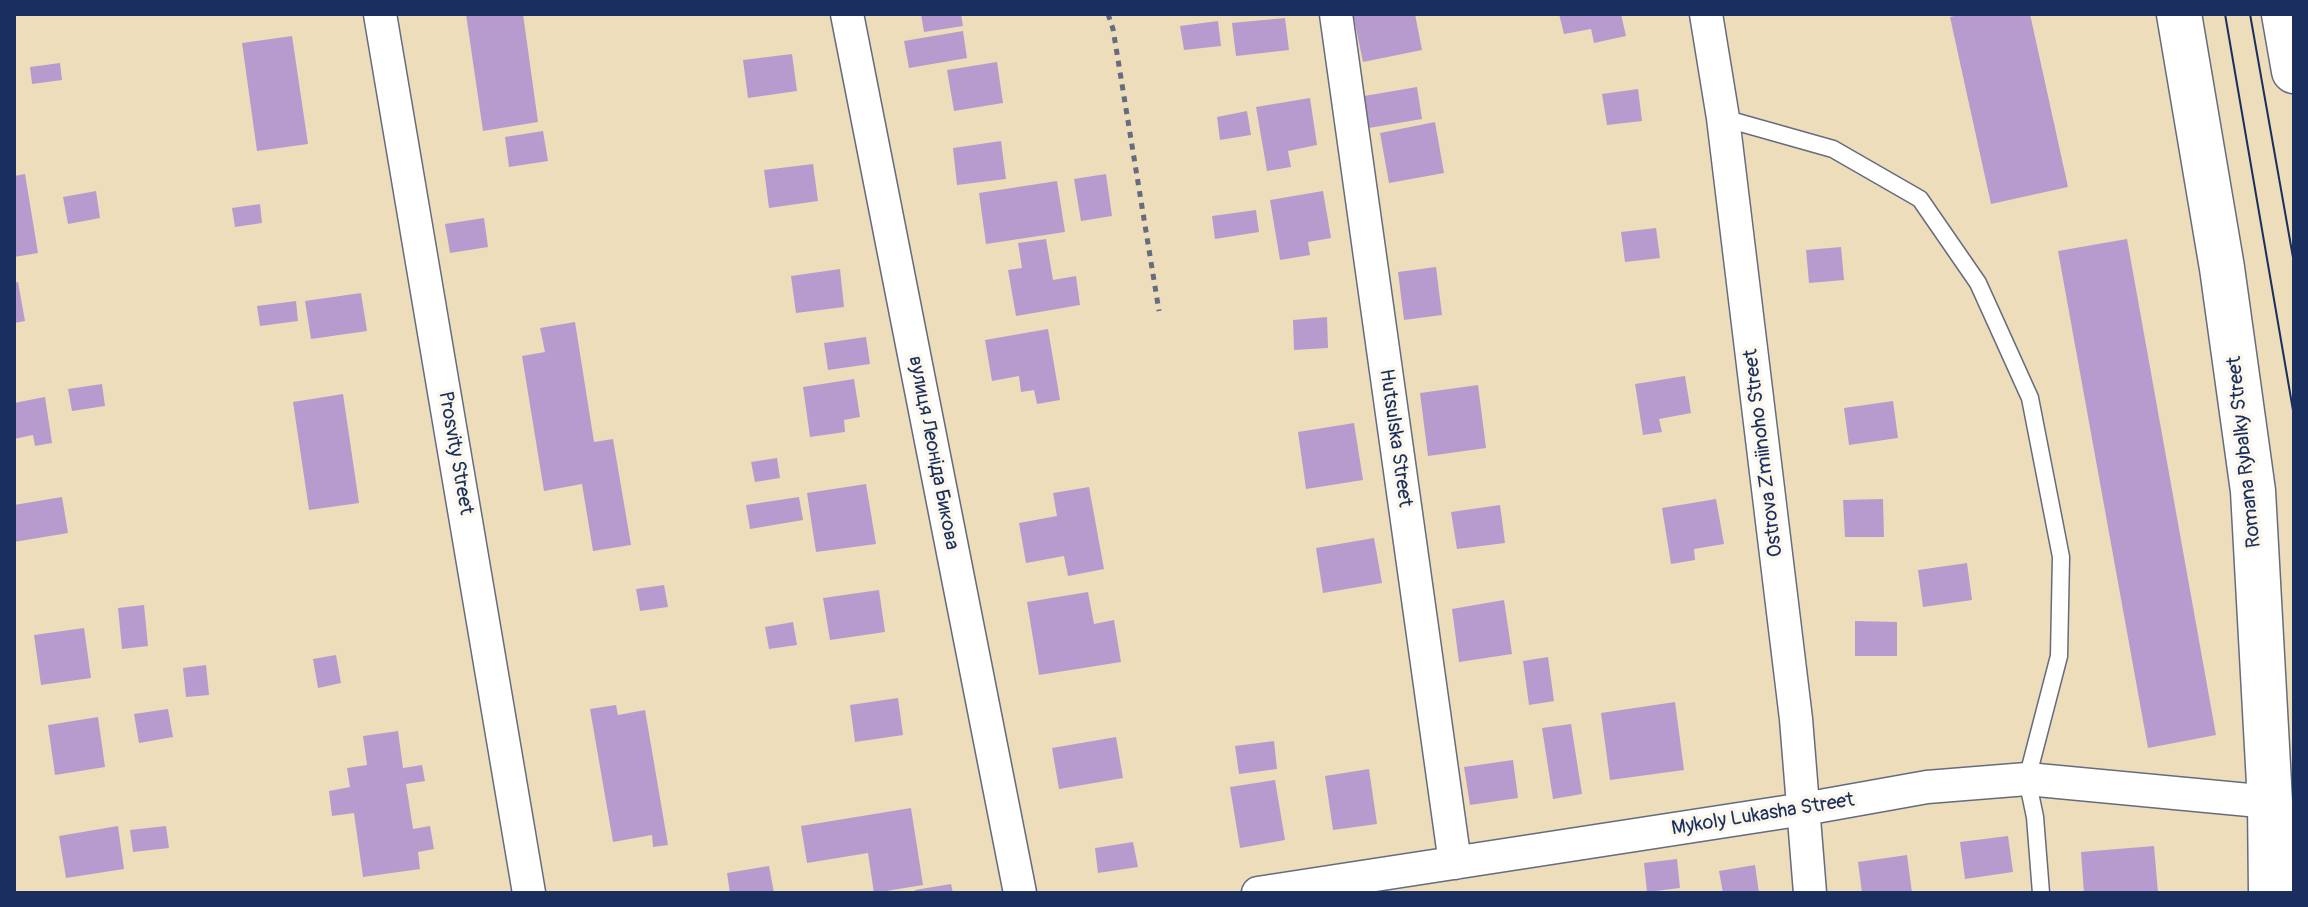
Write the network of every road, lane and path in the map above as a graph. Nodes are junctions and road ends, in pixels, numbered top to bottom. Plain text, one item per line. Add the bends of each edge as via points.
1 (380, 14) edge
2 (847, 14) edge
3 (1108, 14) edge
4 (1336, 14) edge
5 (1706, 14) edge
6 (2179, 14) edge
7 (2284, 14) edge
8 (2294, 71) edge
9 (1723, 118) junction
10 (1159, 311) dead end
11 (2027, 779) junction
12 (2270, 802) junction
13 (1804, 809) junction
14 (1455, 863) junction
15 (529, 893) edge
16 (1020, 893) edge
17 (1258, 893) edge
18 (1810, 893) edge
19 (2041, 893) edge
20 (2271, 893) edge

1 - 15 street, Prosvity Street
2 - 16 street, вулиця Леоніда Бикова
3 - 10 path
4 - 14 street, Hutsulska Street
5 - 9 street, Ostrova Zmiinoho Street
6 - 12 main road, Romana Rybalky Street via 2253,491
7 - 8 main road
9 - 11 lane via 1833,149 1920,199 1978,283 2030,398 2061,557 2059,656
9 - 13 street, Ostrova Zmiinoho Street
11 - 12 street, Mykoly Lukasha Street
11 - 13 street, Mykoly Lukasha Street via 1927,787
11 - 19 lane
12 - 20 main road, Romana Rybalky Street
13 - 14 street, Mykoly Lukasha Street
13 - 18 street, Ostrova Zmiinoho Street
14 - 17 street, Mykoly Lukasha Street

